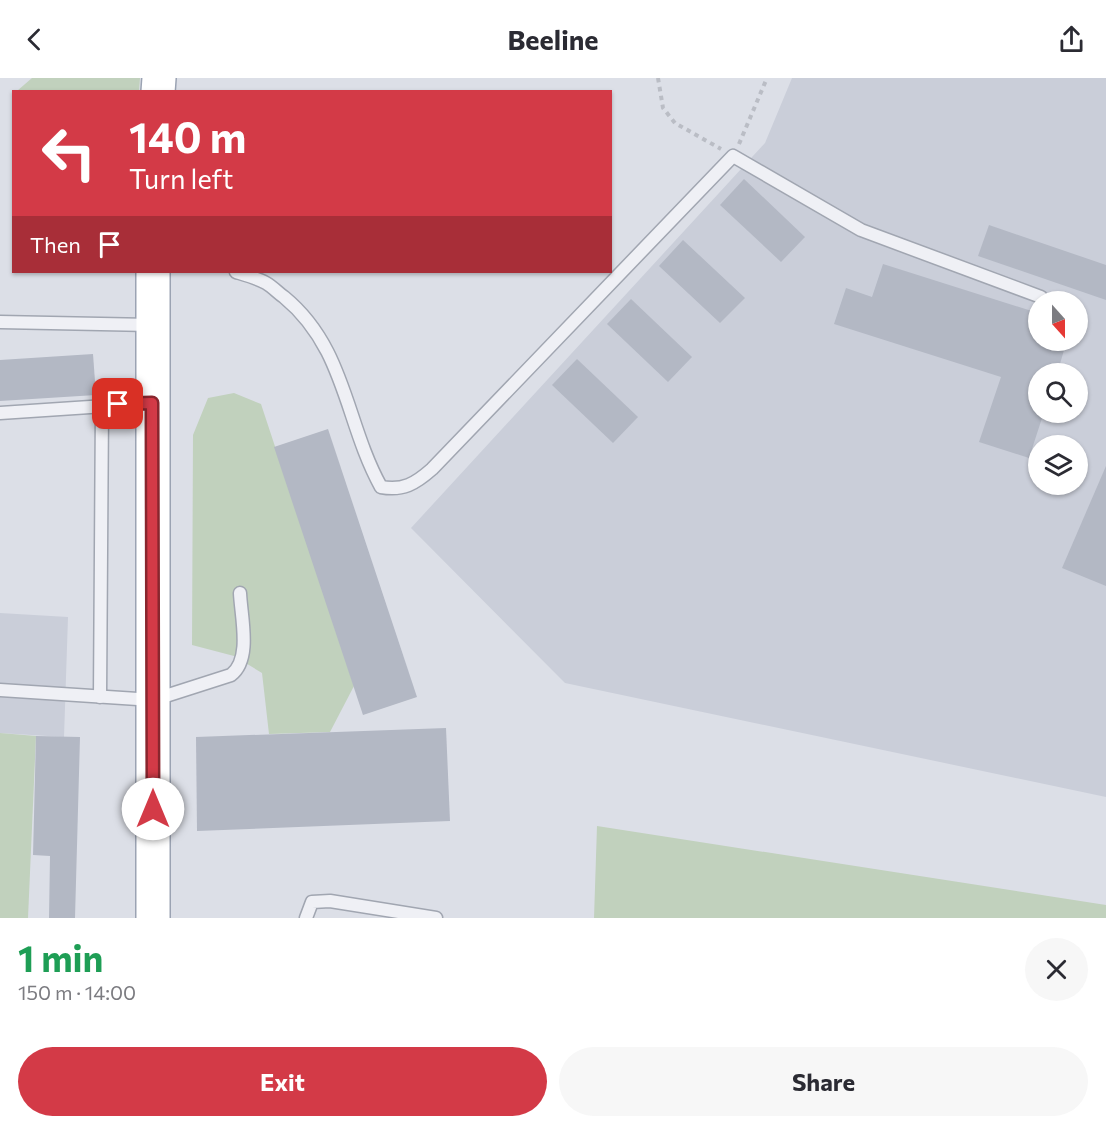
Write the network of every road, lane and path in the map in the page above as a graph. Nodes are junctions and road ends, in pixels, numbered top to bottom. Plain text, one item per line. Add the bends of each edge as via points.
1 (658, 78) edge
2 (766, 78) edge
3 (733, 156) junction
4 (153, 273) edge
5 (239, 273) edge
6 (1028, 292) edge
7 (0, 322) edge
8 (152, 325) junction
9 (152, 403) junction
10 (102, 405) junction
11 (0, 413) edge
12 (240, 593) dead end
13 (0, 690) edge
14 (100, 697) junction
15 (153, 700) junction
16 (153, 918) edge
17 (306, 918) edge
18 (436, 918) edge

1 - 3 path via 663,108 675,123
2 - 3 path
3 - 5 lane via 432,469 415,483 397,490 381,487 369,466 336,367 322,338 298,309 267,284
3 - 6 lane via 861,230
4 - 8 main road
7 - 8 lane
8 - 9 main road
9 - 10 lane
9 - 15 main road
10 - 11 lane
10 - 14 lane
12 - 15 lane via 243,652 238,669 231,675
13 - 14 lane
14 - 15 lane
15 - 16 main road
17 - 18 lane via 312,902 330,901

